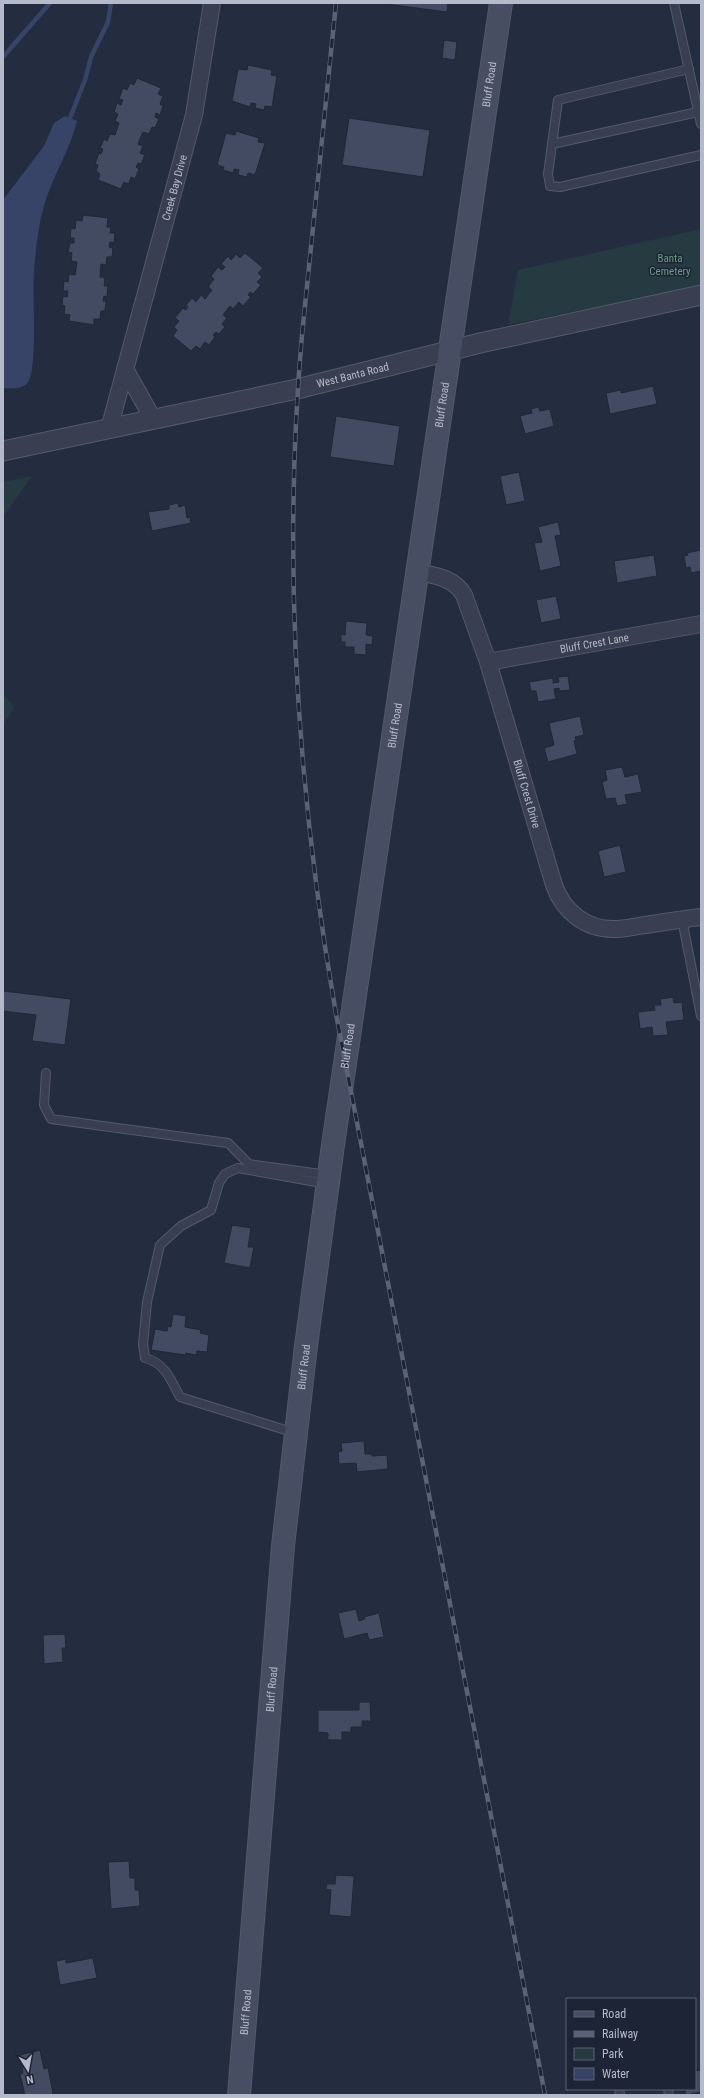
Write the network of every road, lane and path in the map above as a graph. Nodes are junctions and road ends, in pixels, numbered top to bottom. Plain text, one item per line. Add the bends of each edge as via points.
1 (212, 3) edge
2 (501, 3) edge
3 (674, 3) edge
4 (689, 69) junction
5 (698, 112) junction
6 (701, 124) edge
7 (552, 144) junction
8 (701, 155) edge
9 (701, 295) edge
10 (451, 351) junction
11 (125, 369) junction
12 (153, 419) junction
13 (109, 429) junction
14 (3, 451) edge
15 (418, 572) junction
16 (701, 624) edge
17 (488, 662) junction
18 (701, 917) edge
19 (682, 920) junction
20 (701, 1016) edge
21 (46, 1073) dead end
22 (328, 1180) junction
23 (295, 1433) junction
24 (239, 2095) edge

1 - 11 street, Creek Bay Drive via 194,115
2 - 10 main road, Bluff Road
3 - 4 lane
4 - 5 lane
4 - 7 lane via 558,100
5 - 6 lane
5 - 7 lane
7 - 8 lane via 548,174 550,186 555,187
9 - 10 street, West Banta Road
10 - 12 street, West Banta Road via 305,387
10 - 15 main road, Bluff Road
11 - 12 street
11 - 13 street, Creek Bay Drive
12 - 13 street, West Banta Road
13 - 14 street, West Banta Road
15 - 17 street, Bluff Crest Drive via 447,579 460,588
15 - 22 main road, Bluff Road
16 - 17 street, Bluff Crest Lane
17 - 19 street, Bluff Crest Drive via 554,885 563,904 580,920 593,926 607,928
18 - 19 street, Bluff Crest Drive
19 - 20 lane
21 - 22 lane via 44,1105 51,1119 228,1143 249,1164
22 - 23 main road, Bluff Road
22 - 23 lane via 238,1168 225,1174 218,1183 211,1210 181,1226 160,1246 147,1302 144,1358 156,1361 168,1375 180,1397
23 - 24 main road, Bluff Road via 283,1546

